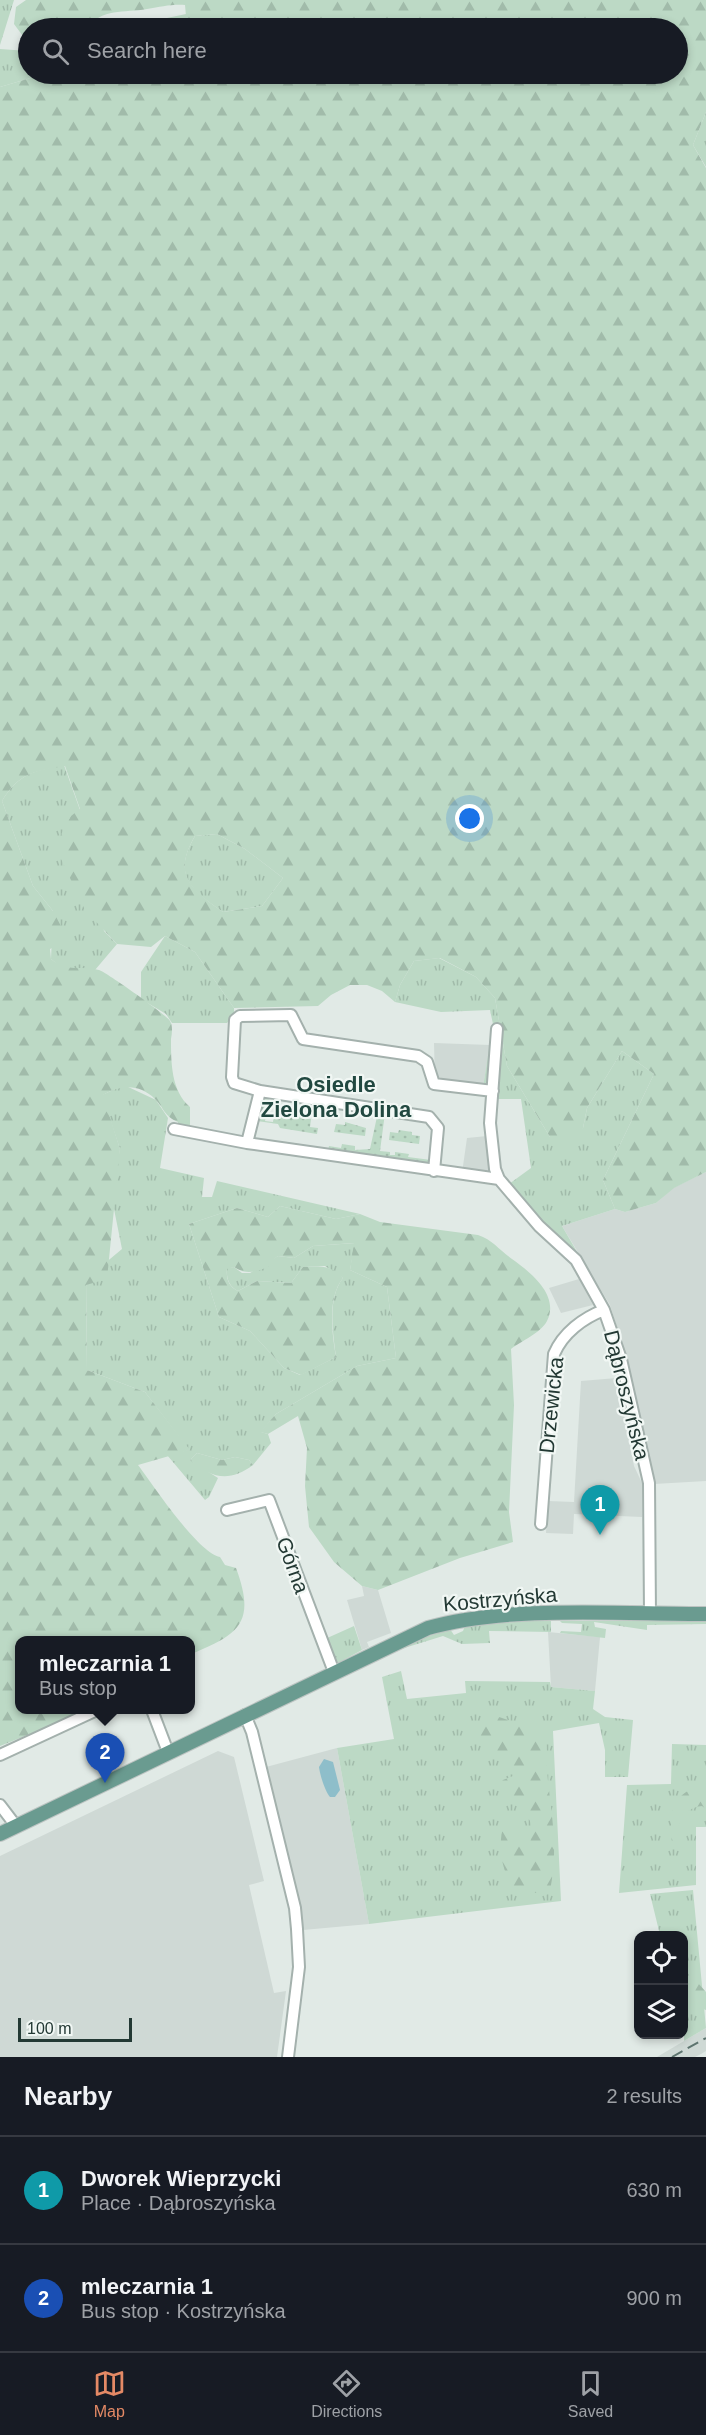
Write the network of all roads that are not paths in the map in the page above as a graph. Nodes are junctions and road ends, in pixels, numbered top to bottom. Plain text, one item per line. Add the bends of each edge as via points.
1 (497, 1029) dead end
2 (260, 1091) junction
3 (492, 1091) junction
4 (174, 1129) dead end
5 (247, 1143) junction
6 (434, 1171) junction
7 (500, 1179) junction
8 (604, 1310) junction
9 (227, 1510) dead end
10 (541, 1524) dead end
11 (650, 1614) junction
12 (706, 1614) edge
13 (334, 1672) junction
14 (88, 1714) edge
15 (154, 1714) edge
16 (245, 1715) junction
17 (168, 1752) junction
18 (0, 1755) edge
19 (0, 1805) edge
20 (16, 1826) junction
21 (0, 1834) edge
22 (288, 2057) edge

1 - 3 street, Dąbroszyńska
2 - 3 street via 241,1087 232,1077 233,1024 240,1016 291,1015 303,1039 418,1056 427,1062 434,1084
2 - 5 street
2 - 6 street via 429,1117 438,1128
3 - 7 street, Dąbroszyńska via 490,1124 495,1169
4 - 5 street
5 - 6 street
6 - 7 street
7 - 8 street, Dąbroszyńska via 538,1226 576,1260
8 - 10 street, Drzewicka via 561,1339 554,1354
8 - 11 street, Dąbroszyńska via 621,1359 649,1483
9 - 13 street, Górna via 269,1500
11 - 12 main road, Kostrzyńska
11 - 13 main road, Kostrzyńska via 530,1615 458,1621 415,1633
13 - 16 main road, Kostrzyńska
14 - 18 street
15 - 17 street
16 - 17 main road, Kostrzyńska
16 - 22 street via 295,1908 299,1967
17 - 20 main road, Kostrzyńska
19 - 20 street
20 - 21 main road, Kostrzyńska

